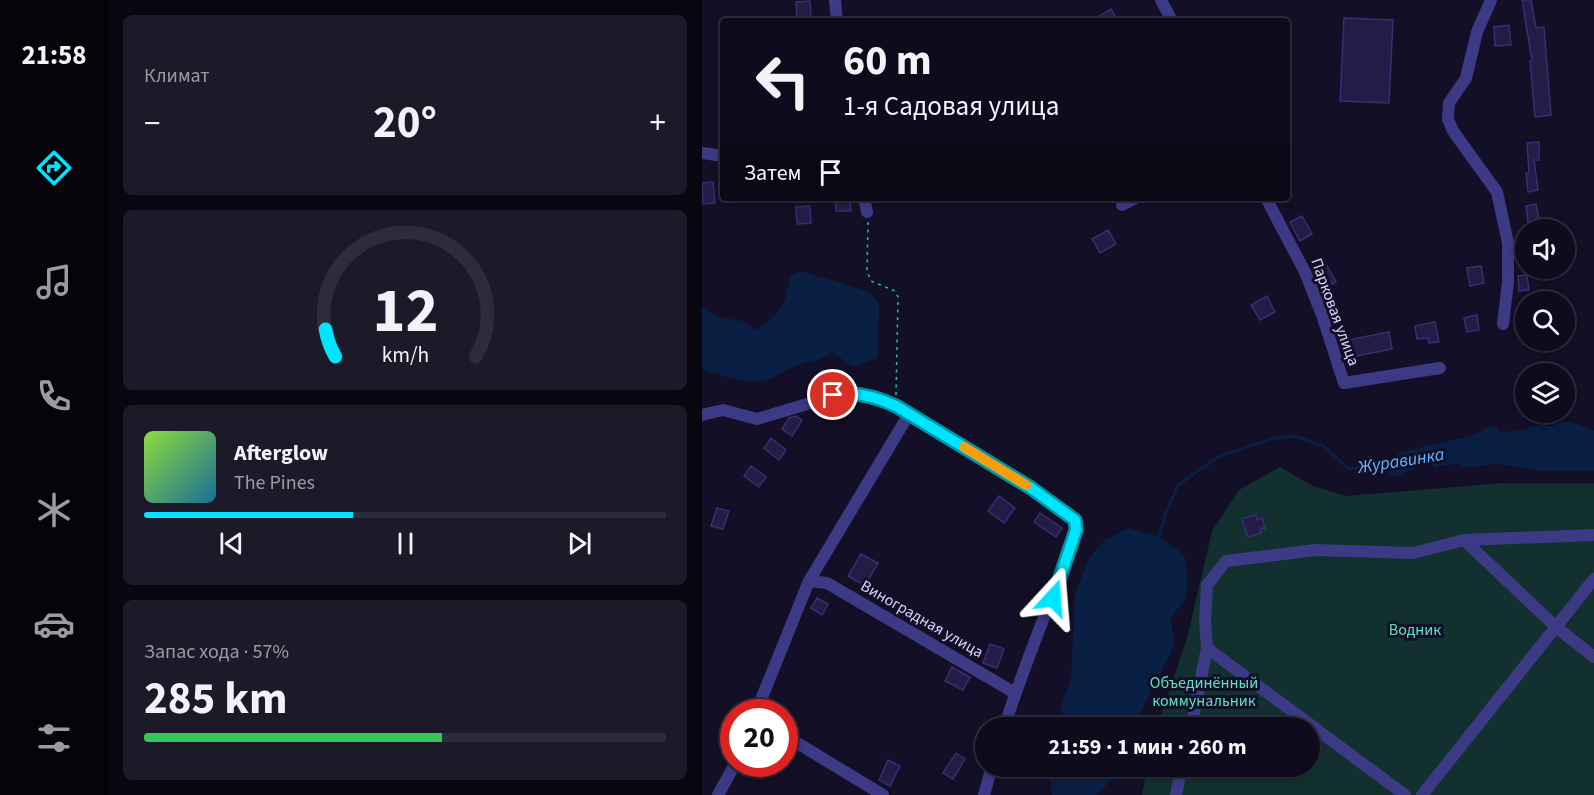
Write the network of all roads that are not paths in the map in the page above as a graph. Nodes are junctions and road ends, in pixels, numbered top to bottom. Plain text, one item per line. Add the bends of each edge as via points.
1 (835, 0) edge
2 (1161, 0) edge
3 (1491, 0) edge
4 (837, 18) edge
5 (1170, 18) edge
6 (702, 153) edge
7 (720, 156) edge
8 (865, 201) edge
9 (1130, 201) edge
10 (1268, 201) edge
11 (1122, 205) dead end
12 (867, 212) road end
13 (1503, 324) dead end
14 (1440, 368) dead end
15 (909, 414) junction
16 (702, 415) edge
17 (1594, 535) edge
18 (1464, 540) junction
19 (1594, 579) edge
20 (809, 581) junction
21 (1556, 627) junction
22 (1207, 648) junction
23 (1594, 657) edge
24 (1015, 693) junction
25 (761, 699) edge
26 (1007, 717) edge
27 (1193, 717) edge
28 (798, 743) edge
29 (728, 777) edge
30 (989, 777) edge
31 (1180, 777) edge
32 (718, 795) edge
33 (883, 795) edge
34 (984, 795) edge
35 (1176, 795) edge
36 (1405, 795) edge
37 (1422, 795) edge

1 - 4 street
2 - 5 street
3 - 13 street via 1477,32 1466,78 1449,103 1448,119 1497,192 1508,243
6 - 7 street
8 - 12 street
9 - 11 street
10 - 14 street, Парковая улица via 1305,272 1344,383
15 - 16 street via 886,401 844,393 757,419 723,410
15 - 20 street
15 - 24 street via 1031,488 1075,520 1076,530 1066,559
17 - 18 street
18 - 21 street
18 - 22 street via 1413,554 1316,550 1226,561 1208,585
19 - 21 street
20 - 24 street, Виноградная улица via 827,583
20 - 25 street
21 - 23 street
21 - 37 street
22 - 27 street
22 - 36 street
24 - 26 street
28 - 33 street
29 - 32 street
30 - 34 street
31 - 35 street

